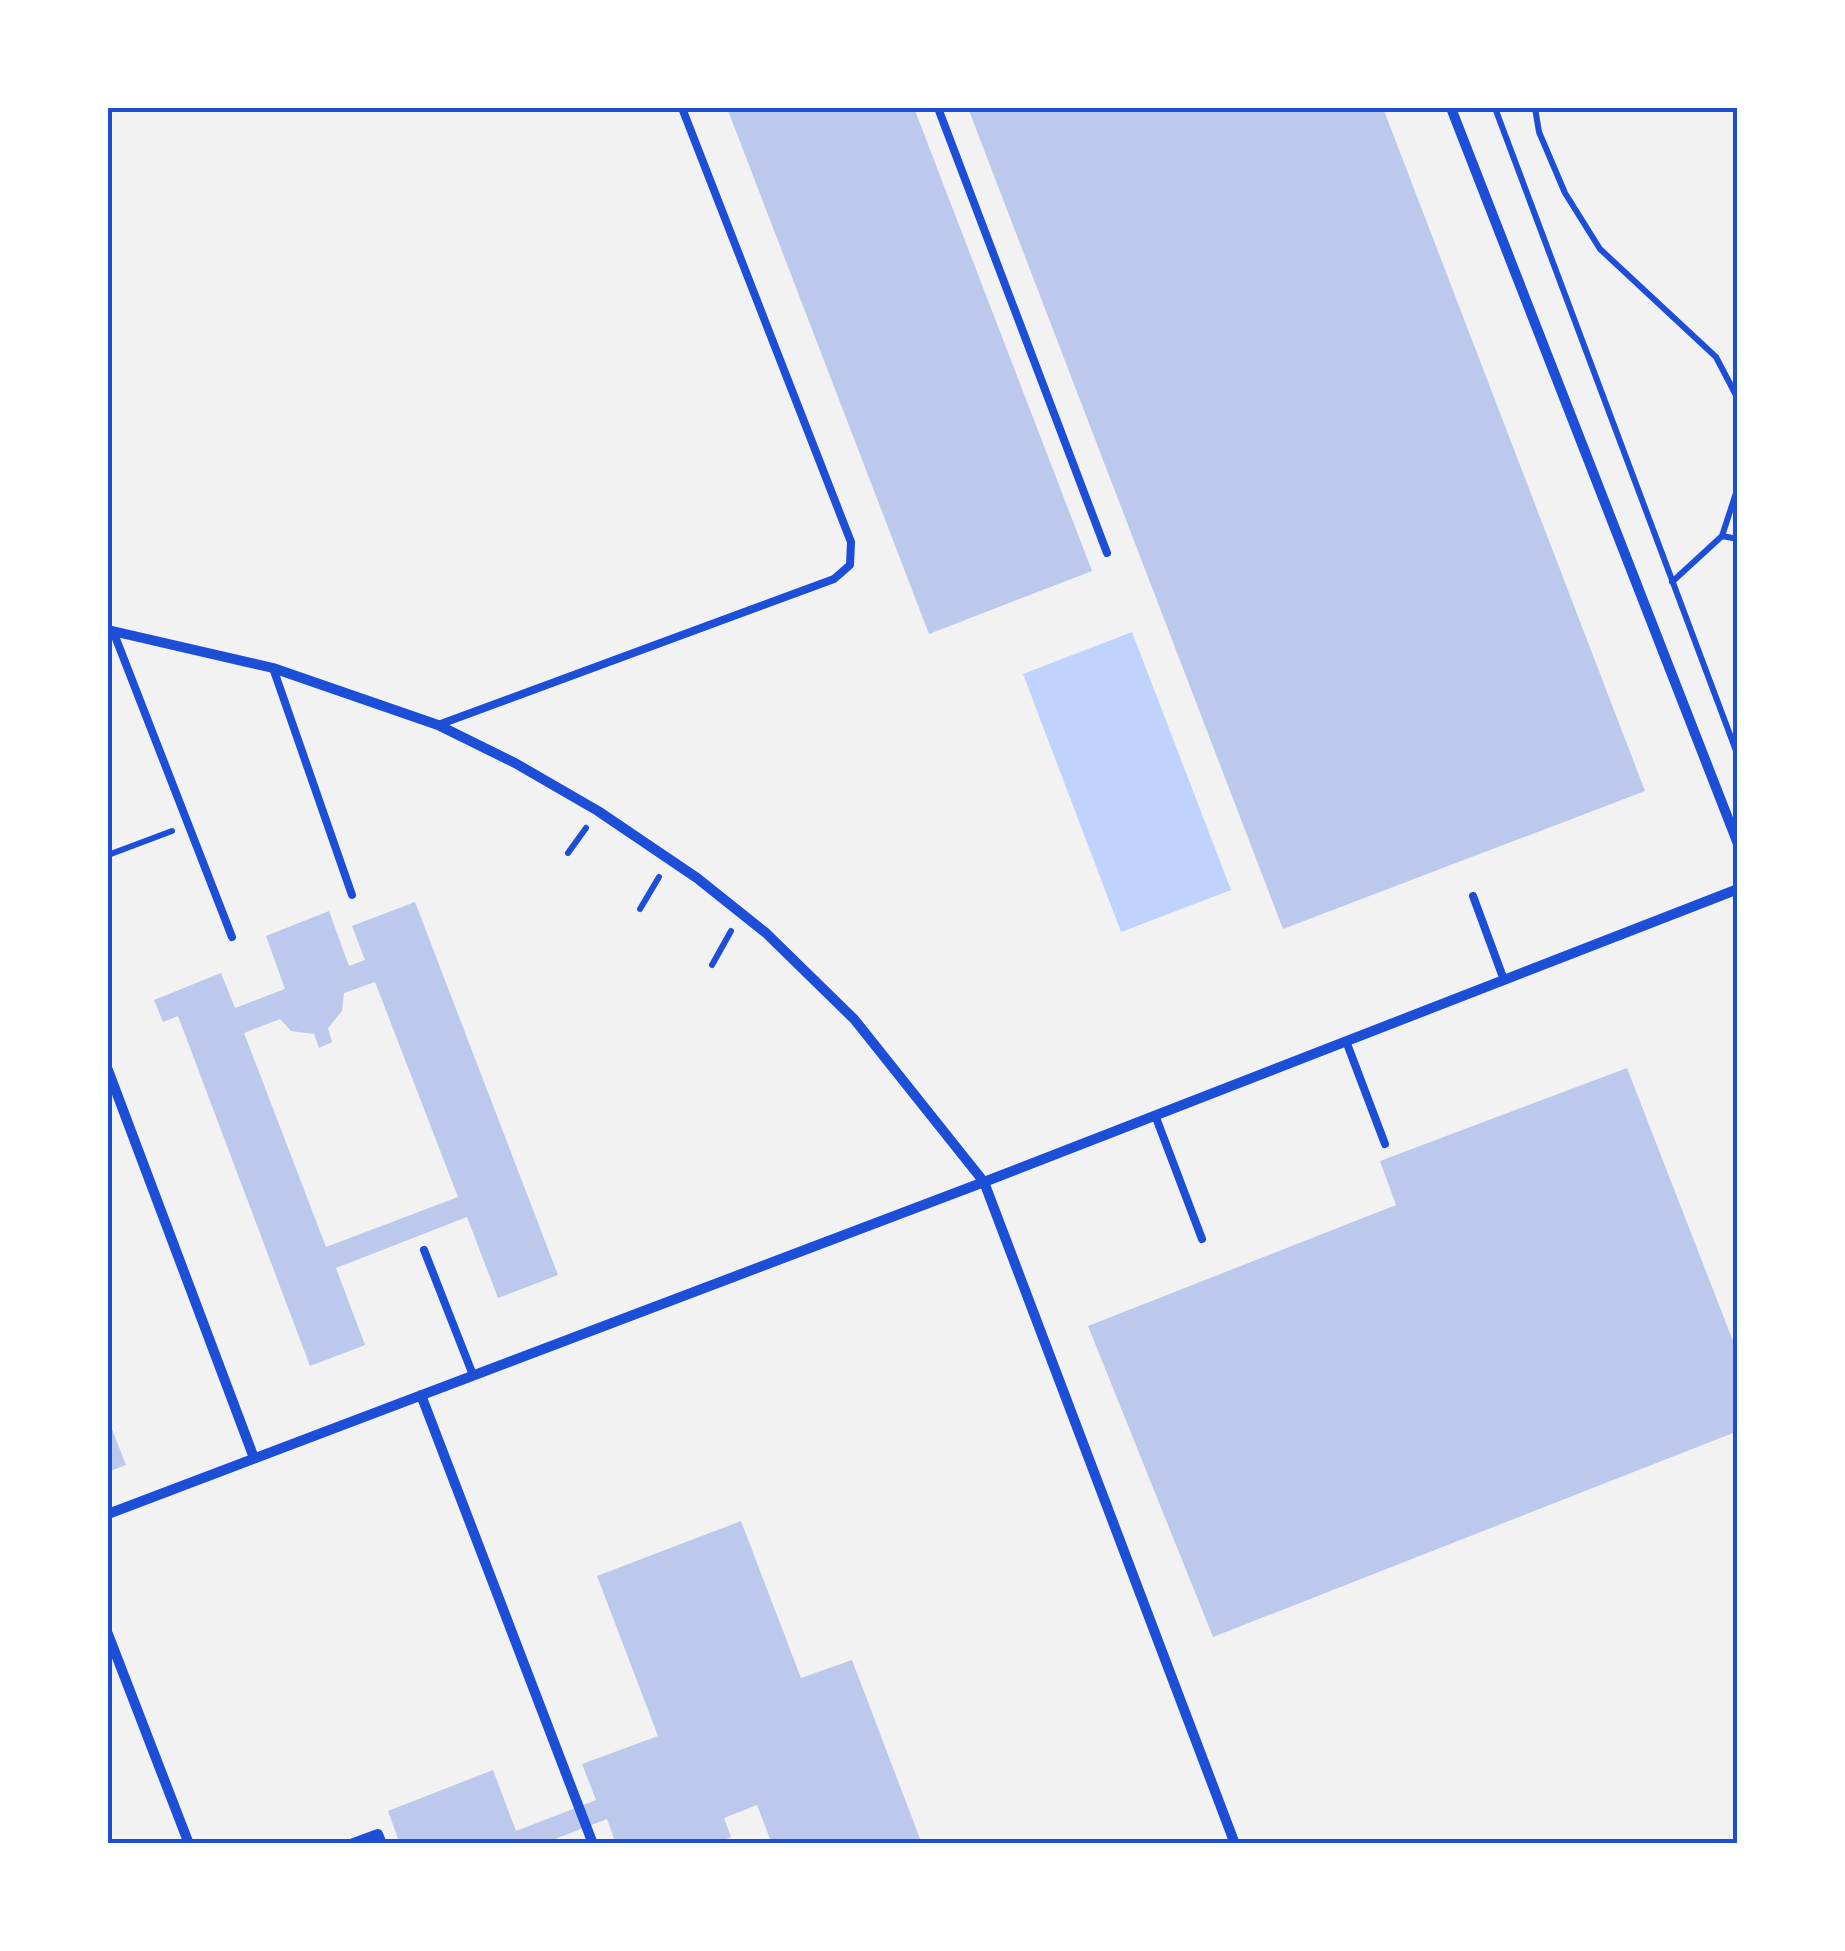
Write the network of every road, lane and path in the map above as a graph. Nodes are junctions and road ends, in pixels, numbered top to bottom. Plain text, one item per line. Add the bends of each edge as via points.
1 (682, 108) edge
2 (938, 108) edge
3 (1451, 108) edge
4 (1495, 108) edge
5 (1535, 108) edge
6 (1738, 399) edge
7 (1738, 487) edge
8 (1722, 536) junction
9 (1738, 539) edge
10 (1107, 553) dead end
11 (1672, 582) junction
12 (110, 630) edge
13 (273, 668) junction
14 (438, 725) junction
15 (1738, 756) edge
16 (188, 825) junction
17 (1738, 844) edge
18 (108, 855) edge
19 (670, 859) junction
20 (1738, 890) edge
21 (352, 895) dead end
22 (1473, 896) dead end
23 (640, 908) dead end
24 (742, 912) junction
25 (232, 937) dead end
26 (712, 964) dead end
27 (1504, 980) junction
28 (1346, 1041) junction
29 (108, 1070) edge
30 (1156, 1115) junction
31 (1385, 1144) dead end
32 (984, 1182) junction
33 (1202, 1238) dead end
34 (424, 1250) dead end
35 (473, 1376) junction
36 (421, 1395) junction
37 (254, 1458) junction
38 (108, 1514) edge
39 (108, 1634) edge
40 (189, 1844) edge
41 (352, 1844) edge
42 (382, 1844) edge
43 (593, 1844) edge
44 (1235, 1844) edge

1 - 14 lane via 851,542 850,565 834,579
2 - 10 lane
3 - 17 street
4 - 11 path
5 - 6 path via 1565,193 1600,249 1716,357
7 - 8 path
8 - 9 path
8 - 11 path
11 - 15 path
12 - 13 street
12 - 16 lane
13 - 14 street
13 - 21 lane
14 - 19 street via 598,811
16 - 18 path
16 - 25 lane
19 - 23 path
19 - 24 street
20 - 27 street
22 - 27 lane
24 - 26 path
24 - 32 street via 854,1020
27 - 28 street
28 - 30 street
28 - 31 lane
29 - 37 street
30 - 32 street
30 - 33 lane
32 - 35 street
32 - 44 street
34 - 35 lane
35 - 36 street
36 - 37 street
36 - 43 street
37 - 38 street
39 - 40 street
41 - 42 street via 378,1834

